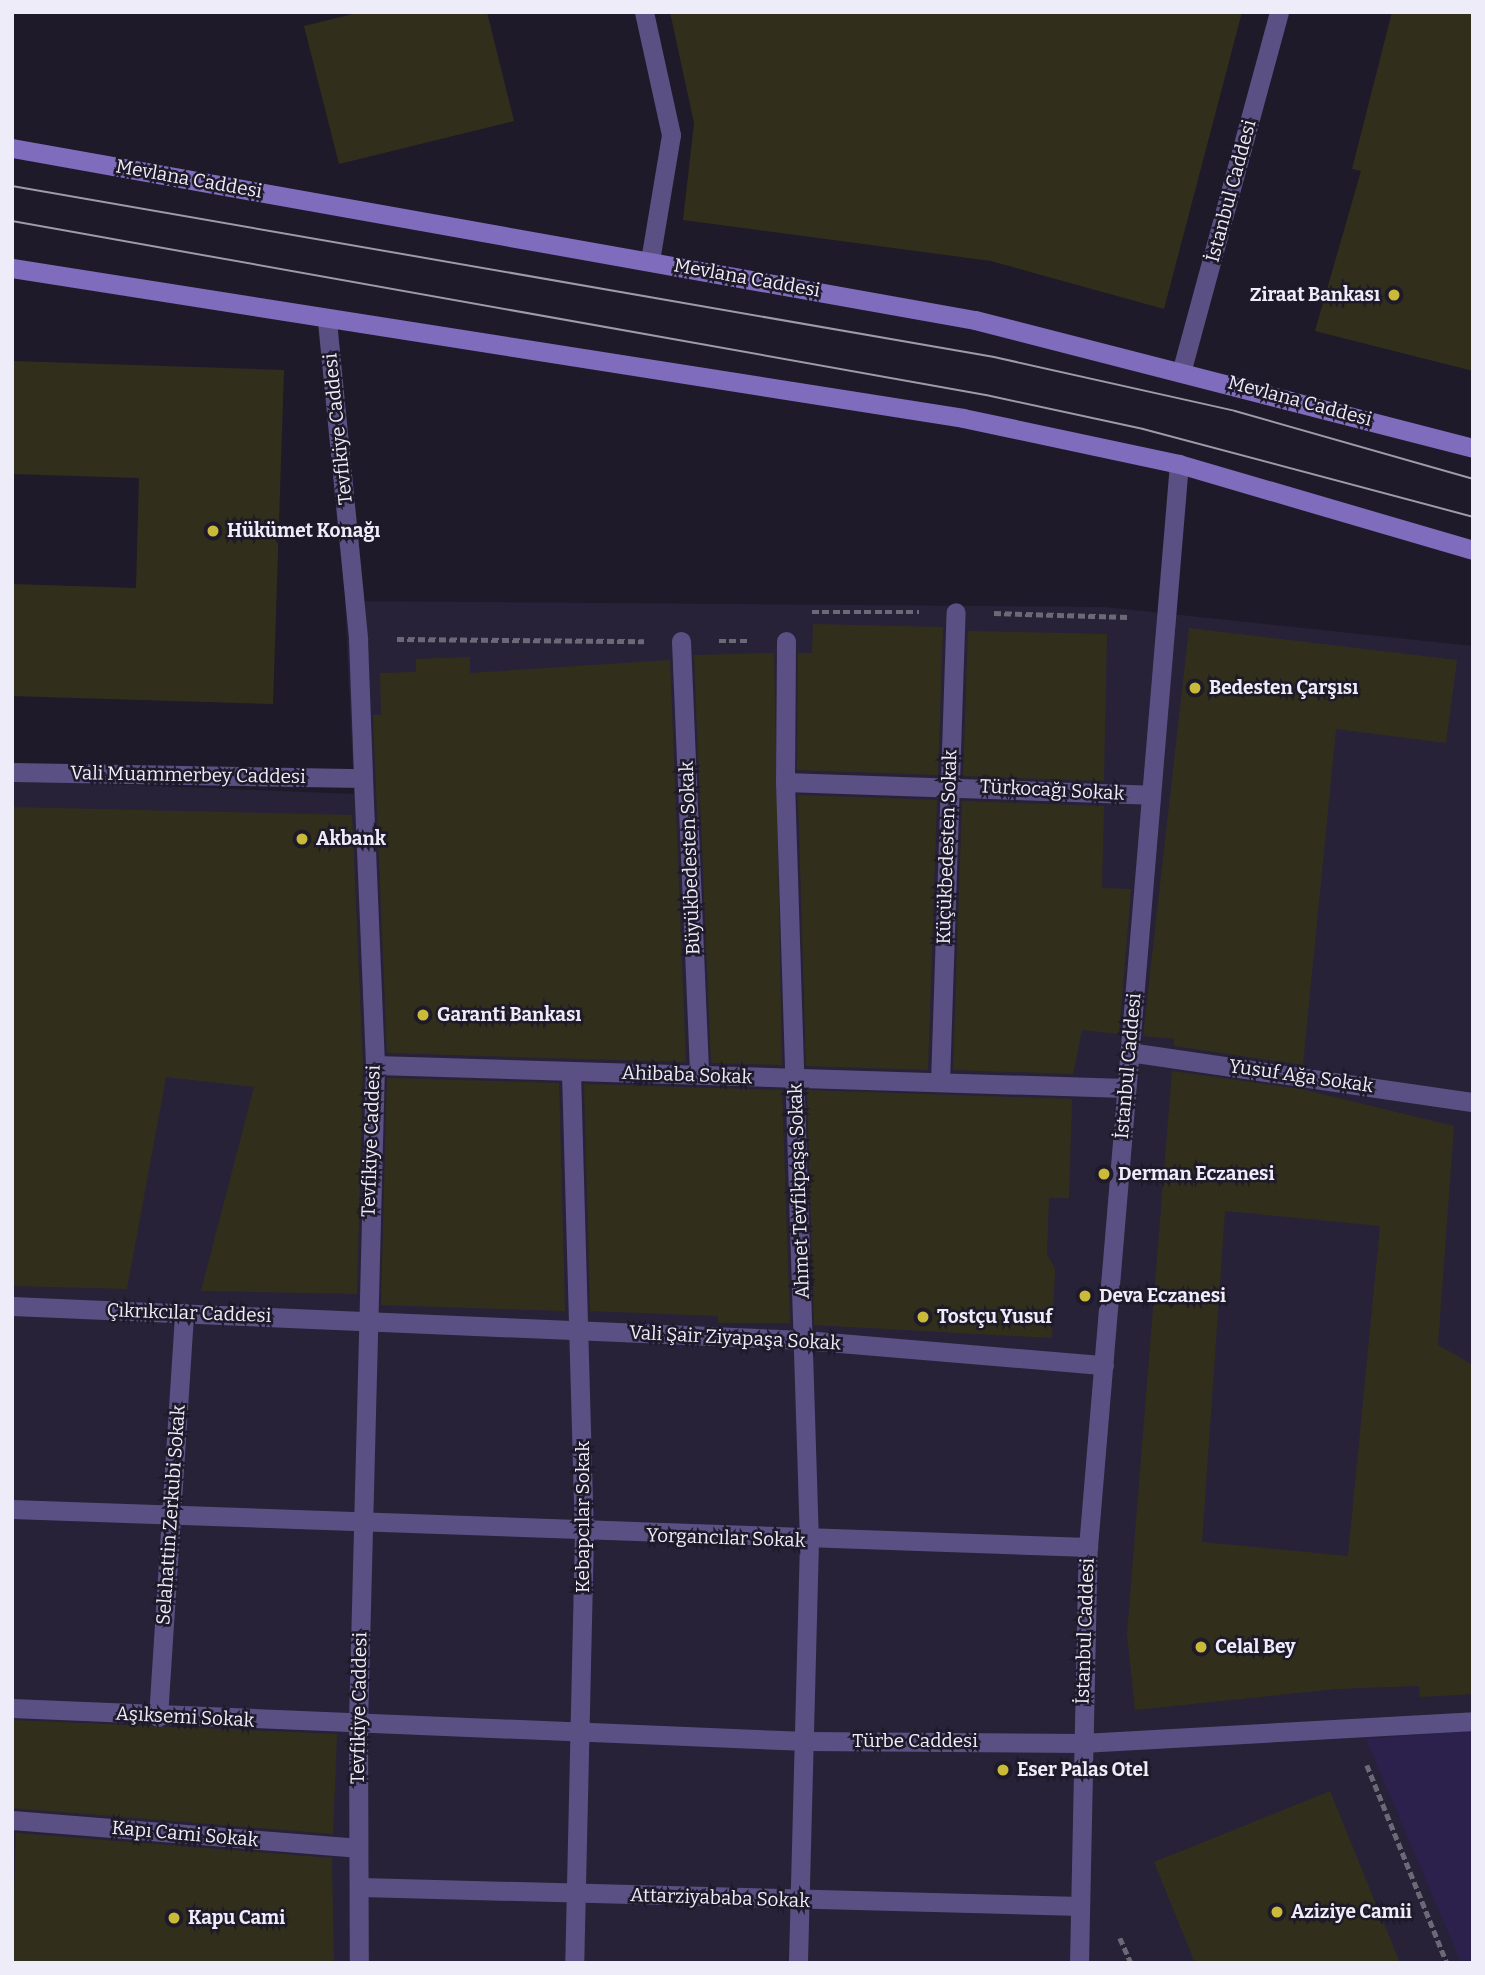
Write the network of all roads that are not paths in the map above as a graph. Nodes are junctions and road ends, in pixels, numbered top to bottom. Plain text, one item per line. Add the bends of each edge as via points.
1 (644, 12) edge
2 (1279, 12) edge
3 (12, 148) edge
4 (650, 260) junction
5 (12, 268) edge
6 (327, 321) junction
7 (1182, 369) junction
8 (1473, 449) edge
9 (1179, 464) junction
10 (1473, 550) edge
11 (956, 612) dead end
12 (681, 641) dead end
13 (786, 641) dead end
14 (12, 772) edge
15 (363, 778) junction
16 (785, 782) junction
17 (948, 784) junction
18 (1151, 795) junction
19 (1129, 1052) junction
20 (375, 1065) junction
21 (571, 1072) junction
22 (699, 1075) junction
23 (794, 1078) junction
24 (940, 1082) junction
25 (1126, 1088) junction
26 (1473, 1102) edge
27 (12, 1306) edge
28 (184, 1313) junction
29 (365, 1320) junction
30 (582, 1330) junction
31 (804, 1340) junction
32 (1104, 1365) junction
33 (12, 1509) edge
34 (170, 1517) junction
35 (364, 1523) junction
36 (584, 1532) junction
37 (809, 1541) junction
38 (1088, 1547) junction
39 (12, 1708) edge
40 (158, 1717) junction
41 (1471, 1719) edge
42 (358, 1725) junction
43 (579, 1735) junction
44 (807, 1741) junction
45 (1082, 1743) junction
46 (12, 1820) edge
47 (357, 1848) junction
48 (361, 1887) junction
49 (576, 1893) junction
50 (800, 1901) junction
51 (1080, 1906) junction
52 (359, 1963) edge
53 (574, 1963) edge
54 (798, 1963) edge
55 (1079, 1963) edge

1 - 4 street via 671,135
2 - 7 street, İstanbul Caddesi
3 - 4 main road, Mevlana Caddesi
4 - 7 main road, Mevlana Caddesi via 963,318
5 - 6 main road
6 - 9 main road via 963,418
6 - 15 street, Tevfikiye Caddesi via 359,639
7 - 8 main road, Mevlana Caddesi
9 - 10 main road
9 - 18 street, İstanbul Caddesi
11 - 17 street, Küçükbedesten Sokak
12 - 22 street, Büyükbedesten Sokak
13 - 16 street, Ahmet Tevfikpaşa Sokak
14 - 15 street, Vali Muammerbey Caddesi
15 - 20 street, Tevfikiye Caddesi
16 - 17 street, Türkocağı Sokak
16 - 23 street, Ahmet Tevfikpaşa Sokak
17 - 18 street, Türkocağı Sokak
17 - 24 street, Küçükbedesten Sokak
18 - 19 street, İstanbul Caddesi
19 - 25 street, İstanbul Caddesi
19 - 26 street, Yusuf Ağa Sokak
20 - 21 street, Ahibaba Sokak
20 - 29 street, Tevfikiye Caddesi
21 - 22 street, Ahibaba Sokak
21 - 30 street, Kebapcılar Sokak
22 - 23 street, Ahibaba Sokak
23 - 24 street, Ahibaba Sokak
23 - 31 street, Ahmet Tevfikpaşa Sokak
24 - 25 street, Ahibaba Sokak
25 - 32 street, İstanbul Caddesi
27 - 28 street, Çıkrıkcılar Caddesi
28 - 29 street, Çıkrıkcılar Caddesi
28 - 34 street, Selahattin Zerkubi Sokak
29 - 30 street, Vali Şair Ziyapaşa Sokak
29 - 35 street, Tevfikiye Caddesi
30 - 31 street, Vali Şair Ziyapaşa Sokak
30 - 36 street, Kebapcılar Sokak
31 - 32 street, Vali Şair Ziyapaşa Sokak
31 - 37 street, Ahmet Tevfikpaşa Sokak
32 - 38 street, İstanbul Caddesi
33 - 34 street, Yorgancılar Sokak
34 - 35 street, Yorgancılar Sokak
34 - 40 street, Selahattin Zerkubi Sokak
35 - 36 street, Yorgancılar Sokak
35 - 42 street, Tevfikiye Caddesi
36 - 37 street, Yorgancılar Sokak
36 - 43 street, Kebapcılar Sokak
37 - 38 street, Yorgancılar Sokak
37 - 44 street, Ahmet Tevfikpaşa Sokak
38 - 45 street, İstanbul Caddesi
39 - 40 street, Aşıksemi Sokak
40 - 42 street, Aşıksemi Sokak
41 - 45 street, Türbe Caddesi
42 - 43 street, Türbe Caddesi
42 - 47 street, Tevfikiye Caddesi
43 - 44 street, Türbe Caddesi
43 - 49 street, Kebapcılar Sokak
44 - 45 street, Türbe Caddesi
44 - 50 street, Ahmet Tevfikpaşa Sokak
45 - 51 street, İstanbul Caddesi
46 - 47 street, Kapı Cami Sokak
47 - 48 street, Tevfikiye Caddesi
48 - 49 street, Attarziyababa Sokak
48 - 52 street, Tevfikiye Caddesi
49 - 50 street, Attarziyababa Sokak
49 - 53 street, Kebapcılar Sokak
50 - 51 street, Attarziyababa Sokak
50 - 54 street, Ahmet Tevfikpaşa Sokak
51 - 55 street, İstanbul Caddesi

